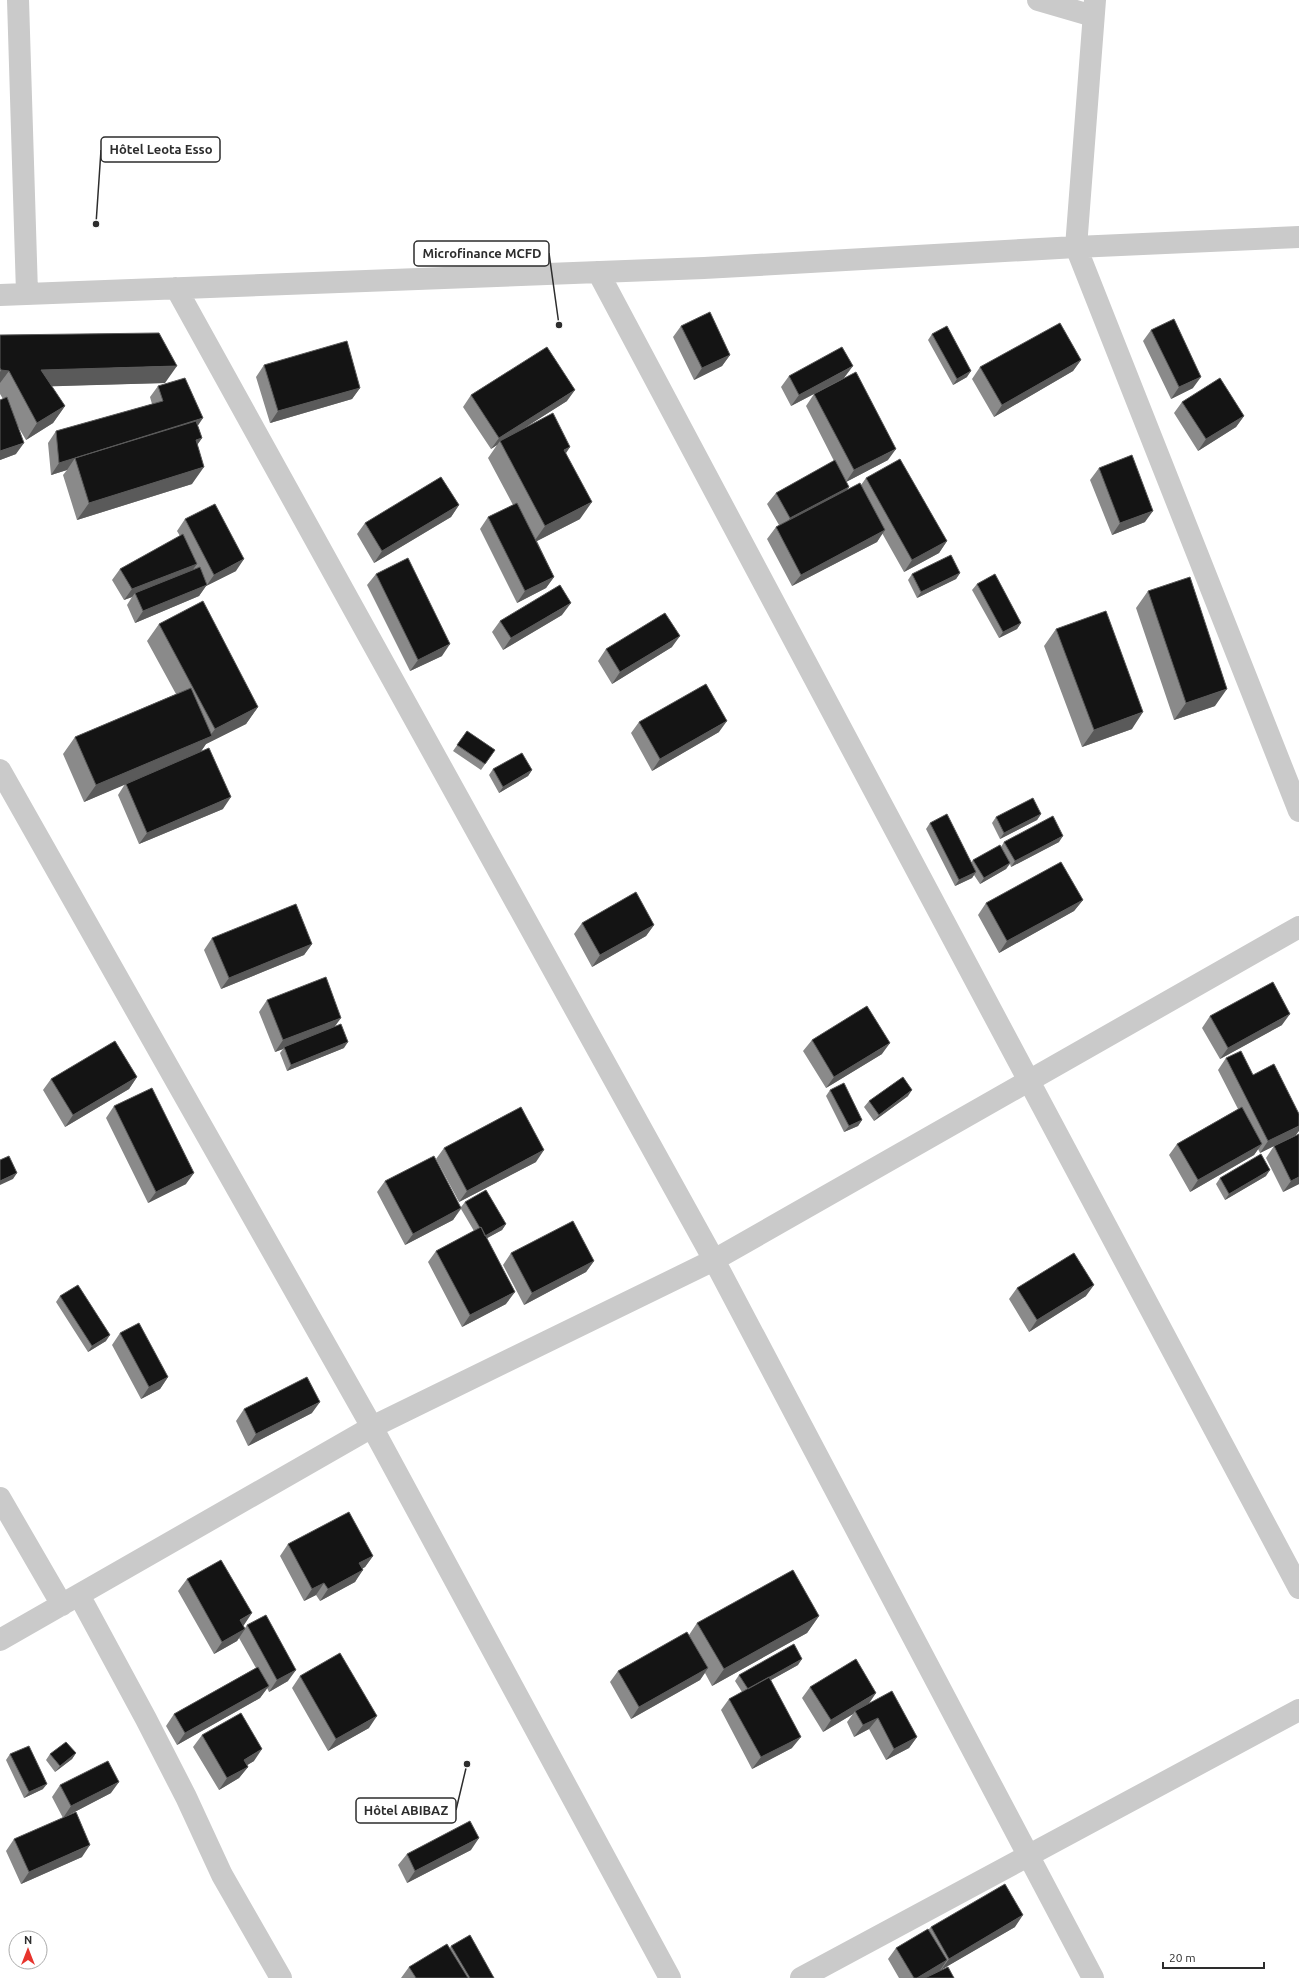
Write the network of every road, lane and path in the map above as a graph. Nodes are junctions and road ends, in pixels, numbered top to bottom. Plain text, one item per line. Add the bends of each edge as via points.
1 (18, 0) edge
2 (1038, 0) edge
3 (1094, 8) edge
4 (1299, 237) edge
5 (1076, 247) junction
6 (598, 272) junction
7 (176, 288) junction
8 (27, 293) junction
9 (0, 295) edge
10 (0, 770) edge
11 (1299, 811) edge
12 (1299, 927) edge
13 (1028, 1080) junction
14 (714, 1260) junction
15 (372, 1427) junction
16 (0, 1498) edge
17 (1299, 1588) edge
18 (70, 1600) junction
19 (0, 1640) edge
20 (1299, 1710) edge
21 (1030, 1856) junction
22 (281, 1978) edge
23 (670, 1978) edge
24 (801, 1978) edge
25 (1093, 1978) edge

1 - 8 street
2 - 3 street
3 - 5 street
4 - 5 street
5 - 6 street
5 - 11 street
6 - 7 street
6 - 13 street
7 - 8 street
7 - 14 street
8 - 9 street
10 - 15 street
12 - 13 street
13 - 14 street
13 - 17 street
14 - 15 street
14 - 21 street
15 - 18 street
15 - 23 street
16 - 18 street
18 - 19 street
18 - 22 street via 150,1725 222,1875
20 - 21 street
21 - 24 street
21 - 25 street

